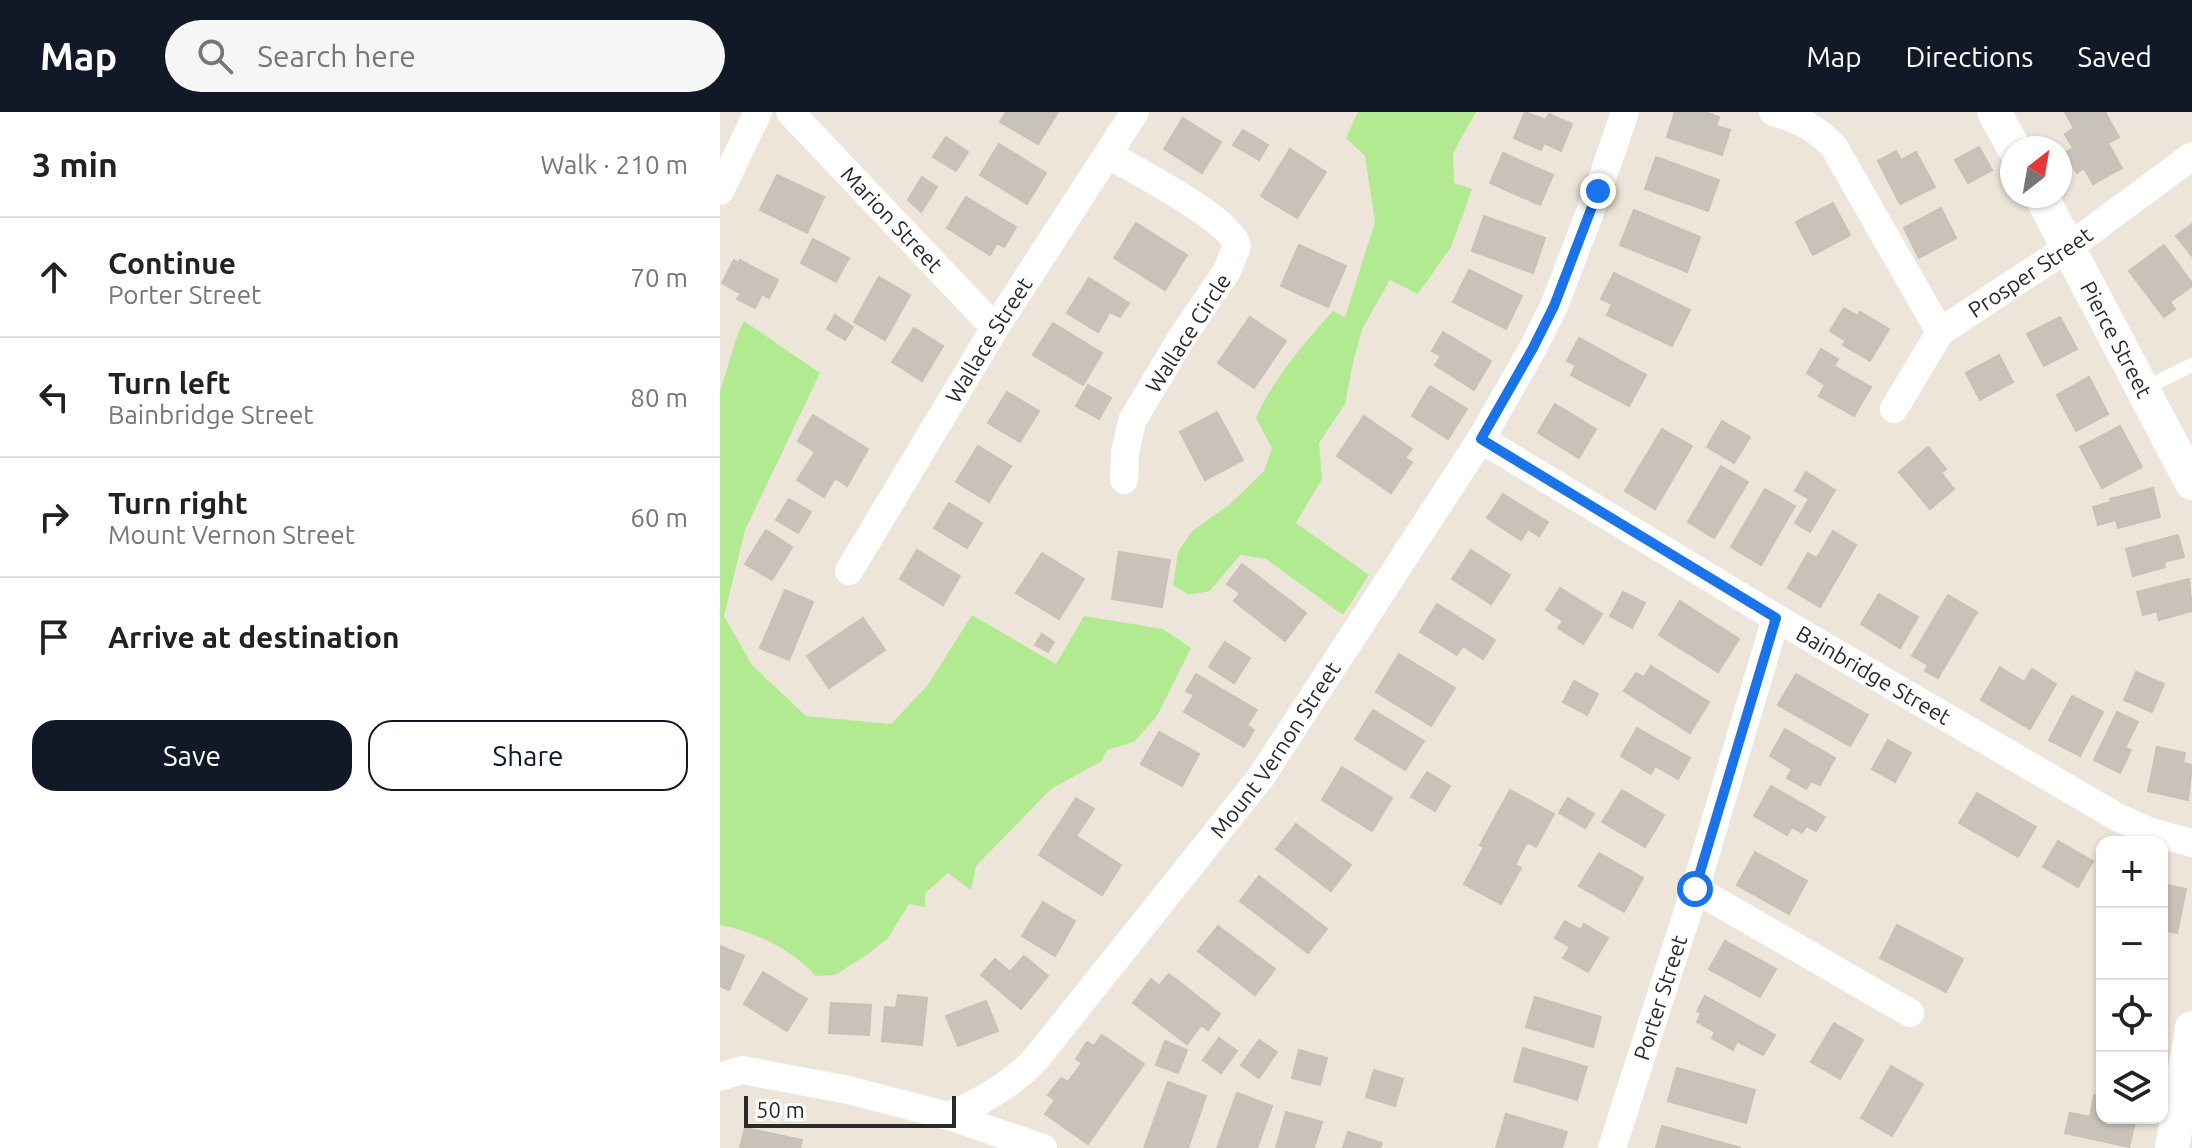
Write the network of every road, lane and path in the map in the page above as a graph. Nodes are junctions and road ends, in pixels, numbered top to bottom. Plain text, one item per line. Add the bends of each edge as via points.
1 (758, 112) edge
2 (790, 112) edge
3 (1135, 112) edge
4 (1625, 112) edge
5 (1773, 112) edge
6 (1994, 112) edge
7 (2007, 136) edge
8 (1109, 155) junction
9 (2192, 156) edge
10 (720, 191) edge
11 (2048, 208) edge
12 (2069, 247) junction
13 (995, 328) junction
14 (1940, 332) junction
15 (2192, 365) edge
16 (2143, 389) junction
17 (1894, 409) dead end
18 (1481, 439) junction
19 (1124, 480) dead end
20 (2192, 483) edge
21 (849, 571) dead end
22 (1776, 618) junction
23 (2192, 843) edge
24 (1695, 889) junction
25 (1910, 1013) dead end
26 (2192, 1028) edge
27 (723, 1066) edge
28 (949, 1116) junction
29 (1043, 1148) edge
30 (1612, 1148) edge
31 (2172, 1148) edge

1 - 10 street
2 - 13 street, Marion Street
3 - 8 street, Wallace Street
4 - 18 street, Mount Vernon Street via 1554,306
5 - 14 street via 1808,124 1834,147
6 - 7 street
8 - 13 street, Wallace Street
8 - 19 street, Wallace Circle via 1218,221 1234,235 1237,246 1227,271 1132,421
9 - 12 street, Prosper Street
11 - 12 street, Pierce Street
12 - 14 street, Prosper Street
12 - 16 street, Pierce Street
13 - 21 street, Wallace Street
14 - 17 street, Prosper Street
15 - 16 lane
16 - 20 street, Pierce Street
18 - 22 street, Bainbridge Street
18 - 28 street, Mount Vernon Street via 1244,799 1035,1060 991,1096
22 - 23 street, Bainbridge Street via 2119,818
22 - 24 street, Porter Street
24 - 25 street
24 - 30 street, Porter Street
26 - 31 street
27 - 28 street
28 - 29 street

